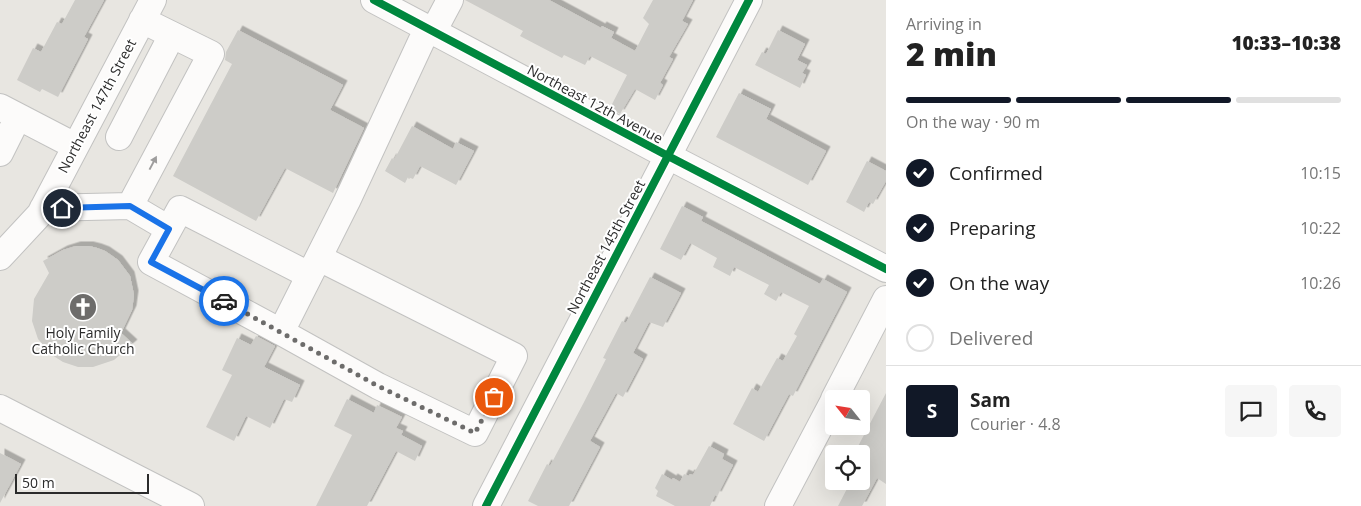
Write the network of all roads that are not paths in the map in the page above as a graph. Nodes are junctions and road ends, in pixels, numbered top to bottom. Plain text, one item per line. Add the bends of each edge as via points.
1 (374, 0) edge
2 (450, 0) edge
3 (748, 0) edge
4 (148, 10) edge
5 (430, 30) junction
6 (172, 35) junction
7 (9, 112) edge
8 (119, 137) dead end
9 (75, 146) junction
10 (0, 153) edge
11 (668, 156) junction
12 (130, 206) junction
13 (43, 208) junction
14 (169, 229) junction
15 (0, 257) edge
16 (314, 267) junction
17 (886, 269) edge
18 (886, 299) edge
19 (281, 332) junction
20 (839, 390) edge
21 (0, 408) edge
22 (825, 416) edge
23 (189, 506) edge
24 (486, 506) edge
25 (778, 506) edge

1 - 5 street, Northeast 12th Avenue
2 - 5 street
3 - 11 street, Northeast 145th Street
4 - 6 street
4 - 9 street, Northeast 147th Street
5 - 11 street, Northeast 12th Avenue
5 - 16 street
6 - 8 street
12 -> 6 street via 211,54
7 - 9 street
7 - 10 street
9 - 13 street, Northeast 147th Street
11 - 17 street, Northeast 12th Avenue
11 - 24 street, Northeast 145th Street
12 - 13 street
12 - 14 street
13 - 15 street, Northeast 147th Street
14 - 16 street via 180,208
14 - 19 street via 151,262
16 - 19 street
16 - 19 street via 514,356 475,433 378,386
18 - 20 street
21 - 23 street
22 - 25 street

